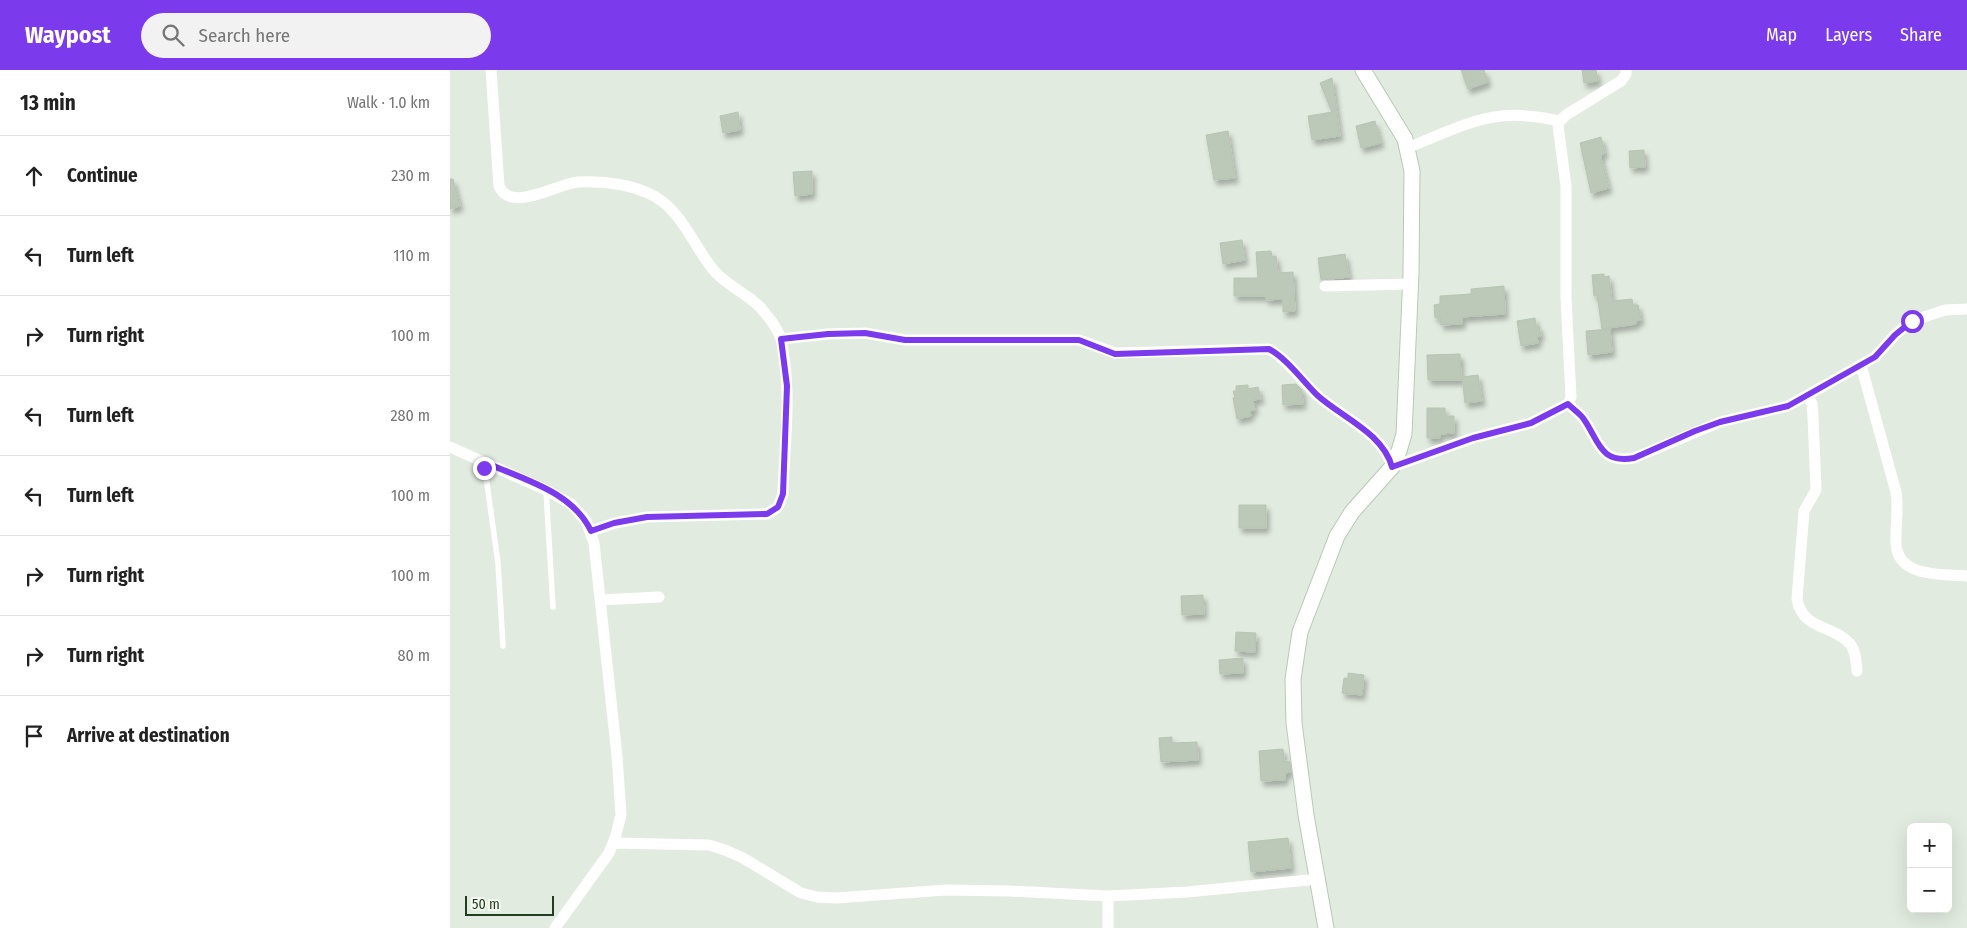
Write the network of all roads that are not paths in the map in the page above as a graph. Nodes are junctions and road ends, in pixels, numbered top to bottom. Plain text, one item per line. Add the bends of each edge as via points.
1 (490, 70) edge
2 (1363, 70) edge
3 (1626, 70) edge
4 (1560, 121) junction
5 (1407, 148) junction
6 (1411, 284) junction
7 (1324, 286) dead end
8 (1967, 309) edge
9 (781, 339) junction
10 (1861, 365) junction
11 (1808, 396) junction
12 (1568, 404) junction
13 (450, 448) edge
14 (484, 462) junction
15 (1392, 467) junction
16 (546, 490) junction
17 (591, 531) junction
18 (1967, 576) edge
19 (659, 598) dead end
20 (600, 600) junction
21 (552, 607) dead end
22 (503, 646) dead end
23 (1857, 671) dead end
24 (614, 843) junction
25 (1319, 879) junction
26 (1108, 896) junction
27 (555, 928) edge
28 (1108, 928) edge
29 (1326, 928) edge

1 - 9 street via 501,192 508,197 519,197 542,194 575,182 609,182 650,193 676,214 722,279 765,312
2 - 5 street via 1405,139
3 - 4 street via 1621,81
4 - 5 street via 1503,116 1482,120
4 - 12 street via 1558,132 1566,186 1566,298 1571,397
5 - 6 street via 1412,171
6 - 7 street
6 - 15 street via 1404,434
8 - 10 street via 1944,310 1912,321 1875,357
9 - 15 street via 865,333 905,340 1079,340 1115,354 1269,349 1318,396 1373,438 1388,455
9 - 17 street via 787,386 783,494 778,507 767,514 628,519
10 - 11 street
10 - 18 street via 1896,492 1897,553 1908,566 1918,571
11 - 12 street via 1788,406 1720,422 1626,459 1612,458 1602,450 1583,419
11 - 23 street via 1814,416 1816,490 1804,511 1797,599 1806,618 1850,643
12 - 15 street via 1531,423 1473,438
13 - 14 street
14 - 16 street
14 - 22 lane via 498,563
15 - 25 street via 1344,523 1300,632 1293,679 1294,723 1306,815
16 - 17 street via 571,504
16 - 21 lane
17 - 20 street
19 - 20 street
20 - 24 street via 620,805
24 - 26 street via 709,845 743,858 800,893 817,897 946,890
24 - 27 street
25 - 26 street
25 - 29 street
26 - 28 street

